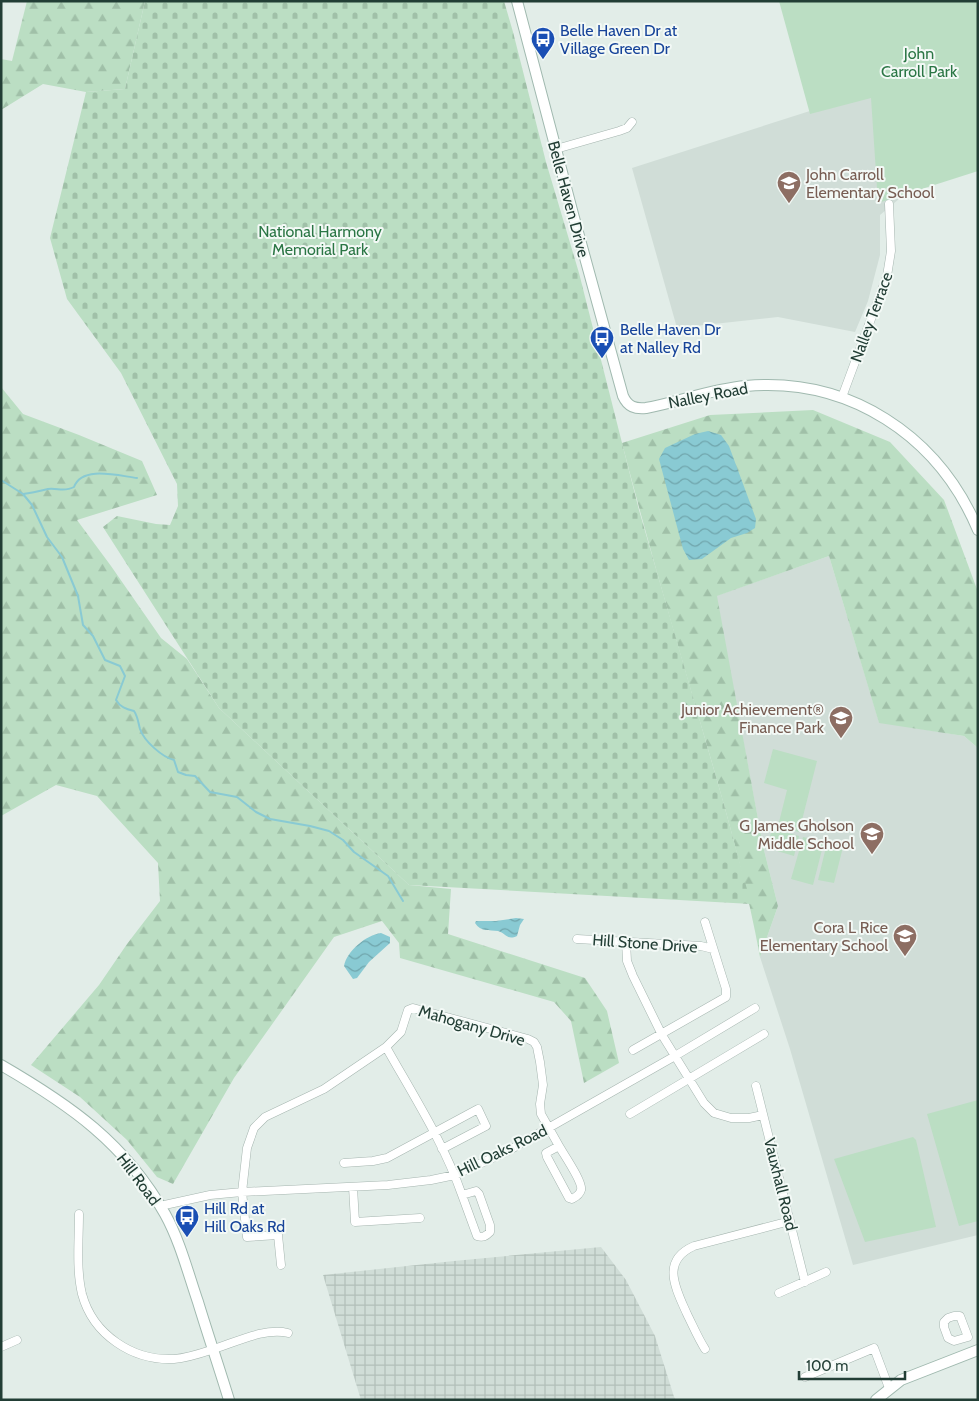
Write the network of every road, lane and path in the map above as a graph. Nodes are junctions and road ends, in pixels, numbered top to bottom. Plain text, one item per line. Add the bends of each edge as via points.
1 (517, 1) edge
2 (632, 122) dead end
3 (556, 148) junction
4 (889, 204) dead end
5 (623, 396) joint
6 (842, 398) junction
7 (978, 530) edge
8 (706, 922) dead end
9 (577, 939) dead end
10 (626, 942) junction
11 (713, 949) junction
12 (755, 1008) dead end
13 (764, 1034) dead end
14 (662, 1035) junction
15 (386, 1047) junction
16 (633, 1050) dead end
17 (676, 1056) junction
18 (1, 1065) edge
19 (690, 1080) junction
20 (756, 1086) dead end
21 (630, 1114) dead end
22 (763, 1115) junction
23 (549, 1127) junction
24 (434, 1134) junction
25 (559, 1146) junction
26 (442, 1149) junction
27 (344, 1163) dead end
28 (455, 1174) junction
29 (353, 1187) junction
30 (242, 1192) junction
31 (462, 1195) junction
32 (160, 1206) junction
33 (79, 1214) dead end
34 (420, 1218) dead end
35 (790, 1221) junction
36 (281, 1265) dead end
37 (826, 1272) dead end
38 (805, 1282) junction
39 (779, 1293) dead end
40 (288, 1333) dead end
41 (968, 1336) dead end
42 (17, 1340) dead end
43 (1, 1347) edge
44 (705, 1349) dead end
45 (213, 1350) junction
46 (976, 1351) edge
47 (805, 1377) dead end
48 (889, 1388) junction
49 (229, 1400) edge
50 (876, 1400) edge

1 - 3 street, Belle Haven Drive
2 - 3 street via 628,128
3 - 5 street, Belle Haven Drive
4 - 6 street, Nalley Terrace via 891,251 887,276
5 - 6 street, Nalley Road via 630,406 640,409 747,386 794,386
6 - 7 street, Nalley Road via 875,412 914,440 950,480 968,506
8 - 11 street
9 - 10 street, Hill Stone Drive
10 - 11 street, Hill Stone Drive
10 - 14 street via 629,967
11 - 14 street via 726,997
12 - 17 street, Hill Oaks Road
13 - 19 street
14 - 16 street
14 - 17 street
15 - 23 street, Mahogany Drive via 399,1035 408,1010 413,1008 528,1039 538,1052 543,1085 540,1111
15 - 24 street
15 - 30 street, Mahogany Drive via 324,1089 259,1122 250,1134
17 - 19 street
17 - 23 street, Hill Oaks Road
18 - 32 street, Hill Road via 74,1111 101,1134 126,1159
19 - 21 street
19 - 22 street via 704,1103 719,1115 741,1119
20 - 22 street, Vauxhall Road
22 - 35 street, Vauxhall Road
23 - 25 street
23 - 28 street, Hill Oaks Road via 506,1152
24 - 26 street
24 - 26 street via 478,1109 486,1126
24 - 27 street via 382,1160
25 - 25 street via 580,1183 581,1190 572,1199 546,1154
26 - 28 street
28 - 29 street, Hill Oaks Road via 410,1183
28 - 31 street
29 - 30 street, Hill Oaks Road
29 - 34 street via 355,1222
30 - 32 street, Hill Oaks Road
30 - 36 street, Mahogany Drive via 247,1236 278,1235
31 - 31 street via 477,1236 486,1236 490,1225 479,1194 476,1191
32 - 45 street, Hill Road via 179,1245
33 - 45 street via 82,1295 90,1313 107,1335 130,1350 158,1359 181,1358
35 - 38 street, Vauxhall Road
35 - 44 street via 694,1246 678,1258 673,1268 674,1286
37 - 38 street
38 - 39 street
40 - 45 street via 268,1332
41 - 46 street
42 - 43 street
45 - 49 street, Hill Road
46 - 48 street via 901,1380
47 - 48 street via 874,1348
48 - 50 street

